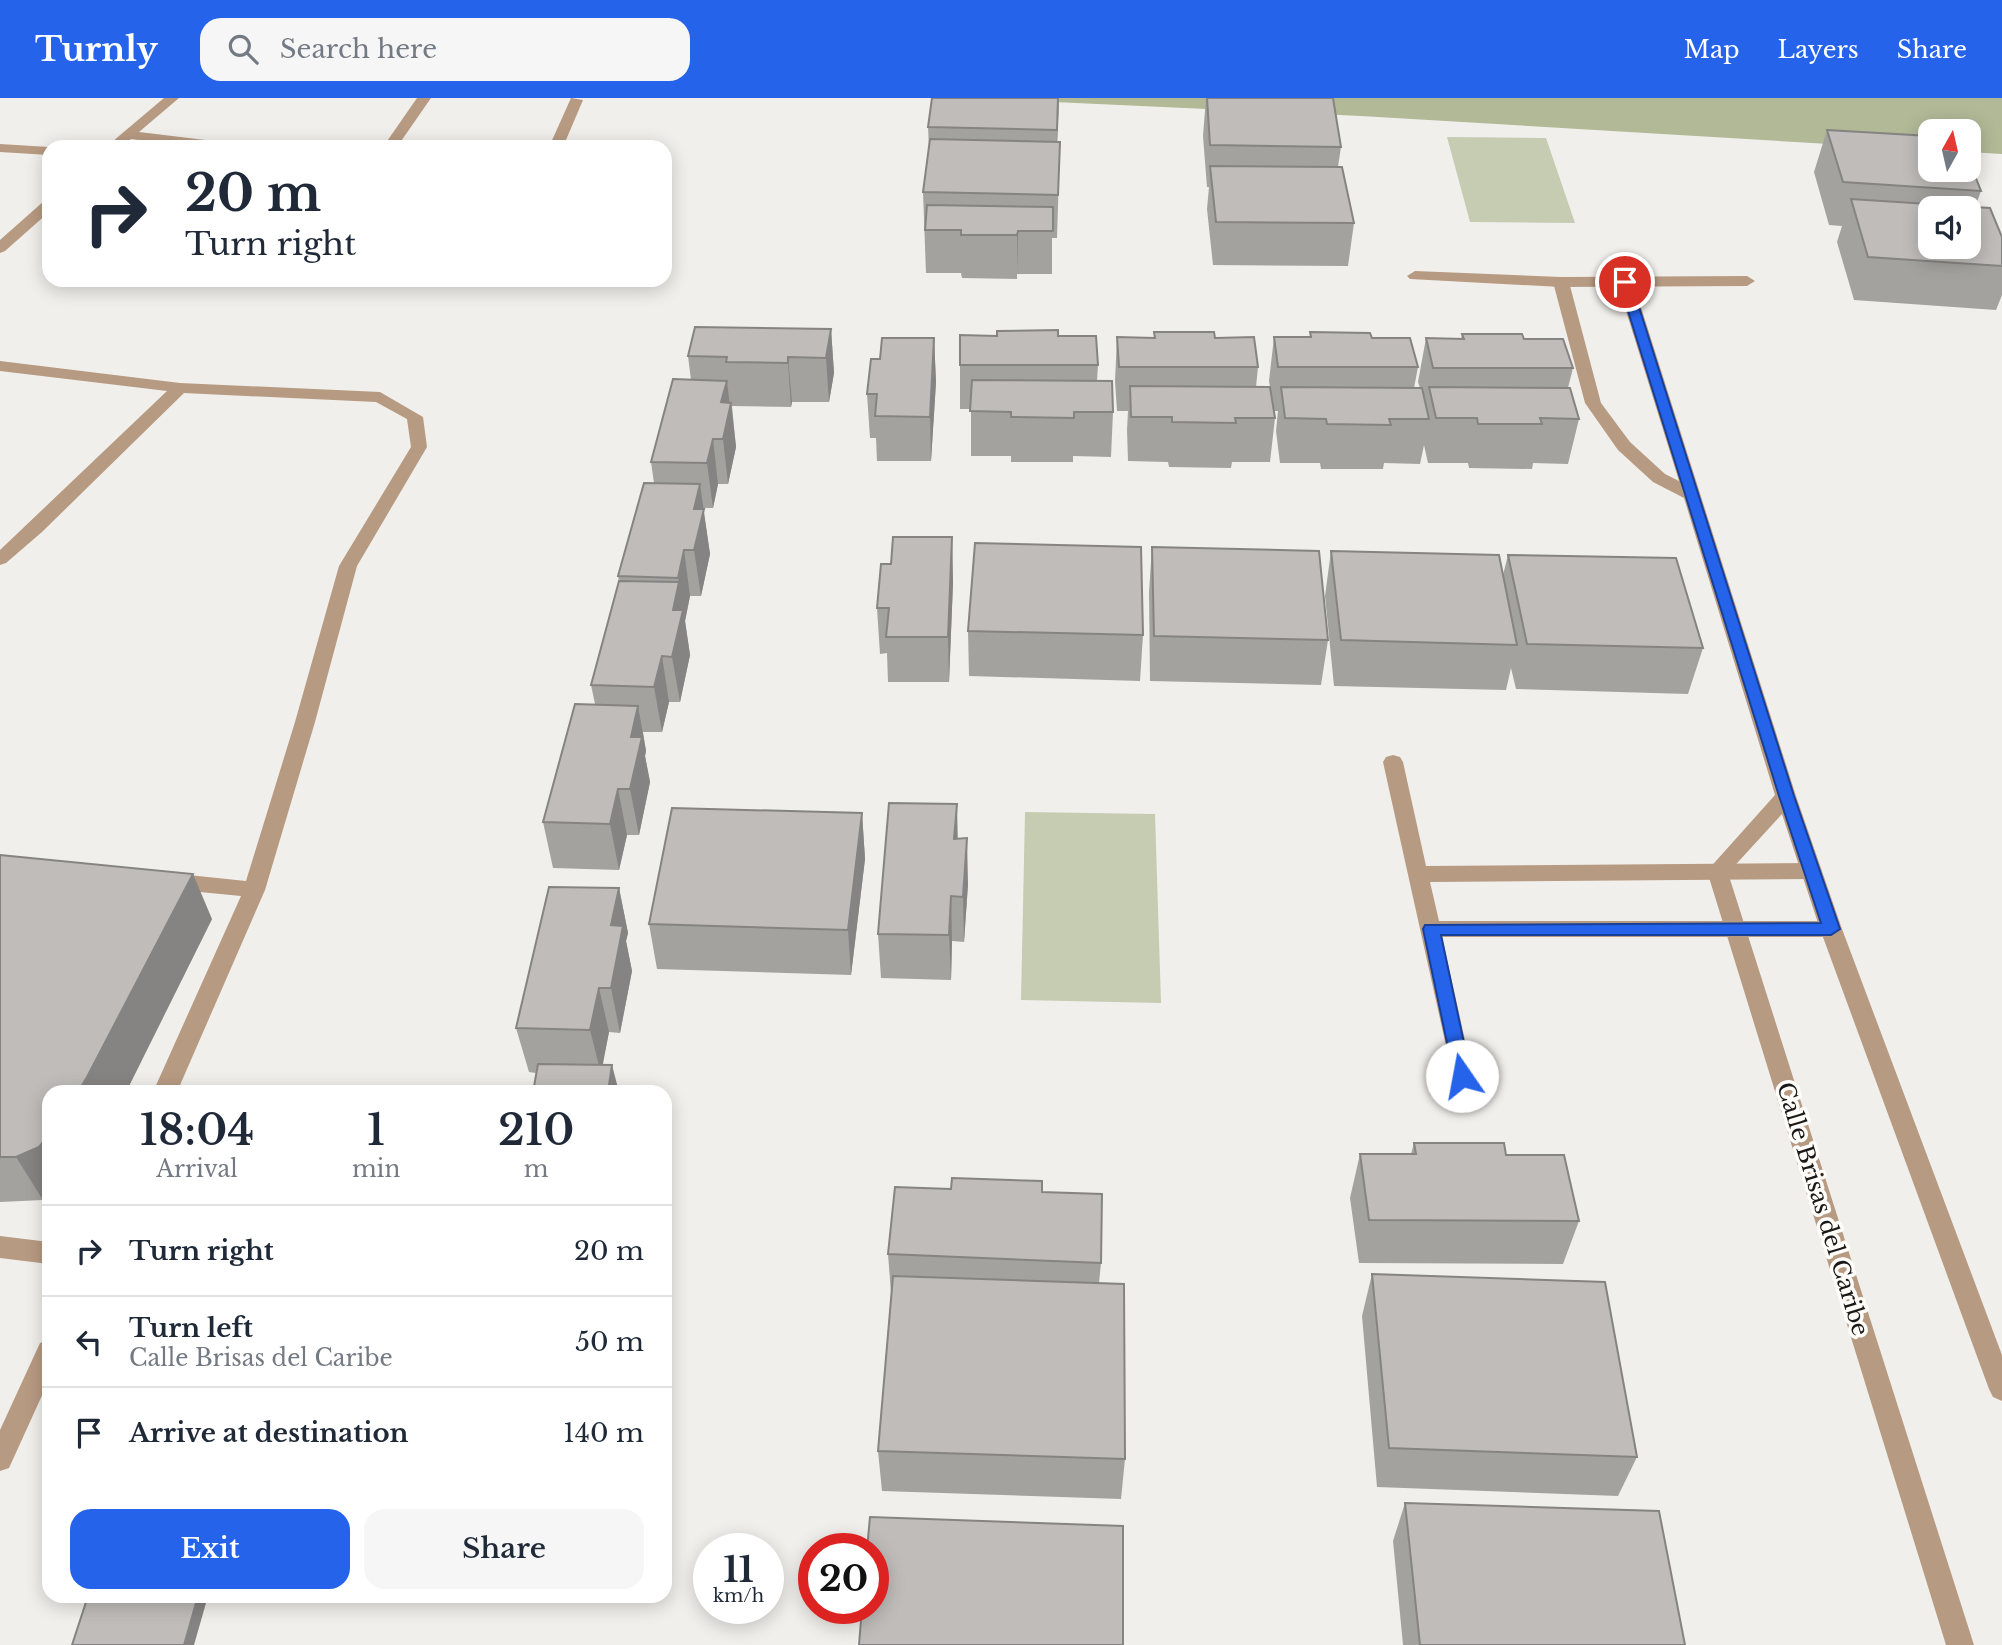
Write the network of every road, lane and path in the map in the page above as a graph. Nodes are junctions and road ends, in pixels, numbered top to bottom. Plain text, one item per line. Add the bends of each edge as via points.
1 (172, 98) edge
2 (424, 98) edge
3 (576, 100) dead end
4 (128, 135) junction
5 (122, 140) edge
6 (170, 140) edge
7 (395, 140) edge
8 (559, 140) edge
9 (0, 148) edge
10 (42, 151) edge
11 (42, 210) edge
12 (0, 248) edge
13 (1415, 276) dead end
14 (1747, 281) dead end
15 (1561, 282) junction
16 (1625, 282) junction
17 (0, 366) edge
18 (180, 388) junction
19 (1694, 496) junction
20 (0, 559) edge
21 (1393, 762) dead end
22 (1786, 796) junction
23 (1717, 871) junction
24 (1812, 871) junction
25 (1419, 874) junction
26 (147, 879) edge
27 (254, 890) junction
28 (1431, 929) junction
29 (1736, 929) junction
30 (1831, 929) junction
31 (1462, 1076) dead end
32 (168, 1085) edge
33 (0, 1247) edge
34 (42, 1253) edge
35 (42, 1366) edge
36 (2002, 1389) edge
37 (0, 1459) edge
38 (1960, 1645) edge

1 - 4 street
2 - 7 street
3 - 8 street
4 - 5 street
4 - 6 street
9 - 10 street
11 - 12 street
13 - 15 street
14 - 16 street
15 - 16 street
15 - 19 street via 1593,403 1624,446 1659,478
16 - 19 street
17 - 18 street
18 - 20 street
18 - 27 street via 380,397 415,417 419,447 348,565
19 - 22 street
21 - 25 street
22 - 23 street
22 - 24 street
23 - 24 street
23 - 25 street
23 - 29 street, Calle Brisas del Caribe
24 - 30 street
25 - 28 street
26 - 27 street
27 - 32 street
28 - 29 street
28 - 31 street
29 - 30 street
29 - 38 street, Calle Brisas del Caribe
30 - 36 street
33 - 34 street
35 - 37 street

